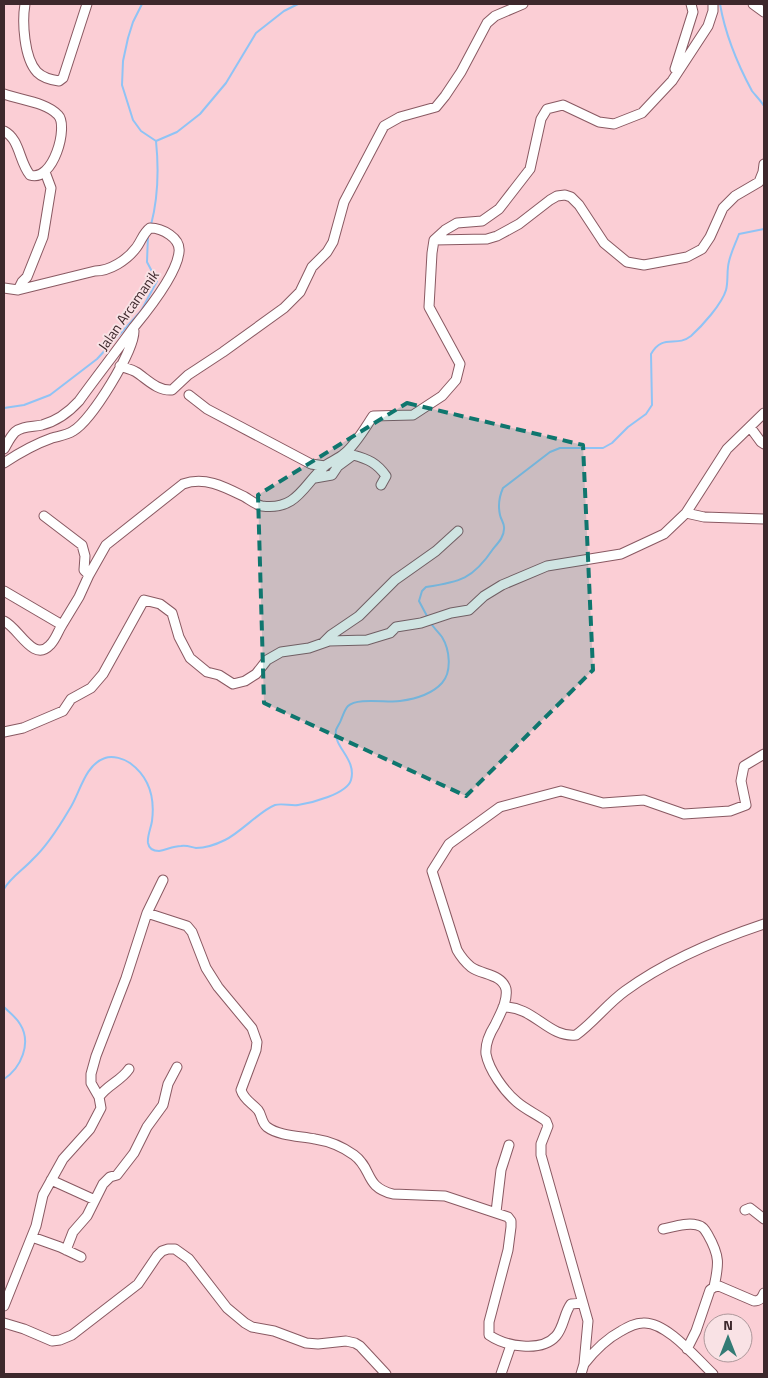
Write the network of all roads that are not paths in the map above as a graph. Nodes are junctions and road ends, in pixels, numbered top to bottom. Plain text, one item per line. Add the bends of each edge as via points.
1 (25, 4) edge
2 (88, 4) edge
3 (522, 4) edge
4 (691, 4) edge
5 (714, 4) edge
6 (753, 4) edge
7 (764, 12) edge
8 (672, 81) junction
9 (4, 94) edge
10 (4, 131) edge
11 (764, 164) edge
12 (45, 172) junction
13 (434, 240) junction
14 (4, 288) edge
15 (18, 290) junction
16 (133, 328) junction
17 (120, 366) junction
18 (189, 395) dead end
19 (764, 413) edge
20 (750, 427) junction
21 (764, 444) edge
22 (4, 449) edge
23 (4, 463) edge
24 (325, 466) junction
25 (315, 478) junction
26 (381, 485) dead end
27 (686, 513) junction
28 (44, 516) dead end
29 (764, 519) edge
30 (458, 532) dead end
31 (89, 575) junction
32 (4, 591) edge
33 (4, 621) edge
34 (62, 625) junction
35 (322, 644) junction
36 (4, 732) edge
37 (764, 754) edge
38 (163, 880) dead end
39 (147, 913) junction
40 (764, 924) edge
41 (503, 1007) junction
42 (177, 1067) dead end
43 (128, 1069) dead end
44 (99, 1096) junction
45 (509, 1145) dead end
46 (51, 1180) junction
47 (95, 1200) junction
48 (745, 1210) dead end
49 (496, 1212) junction
50 (764, 1219) edge
51 (662, 1229) dead end
52 (32, 1237) junction
53 (66, 1250) junction
54 (81, 1257) dead end
55 (714, 1287) junction
56 (764, 1293) edge
57 (583, 1303) junction
58 (4, 1306) edge
59 (4, 1323) edge
60 (511, 1345) junction
61 (687, 1350) junction
62 (584, 1364) junction
63 (386, 1374) edge
64 (501, 1374) edge
65 (581, 1374) edge
66 (712, 1374) edge

1 - 2 street via 24,27 31,60 38,73 59,81 63,78
3 - 17 street via 490,20 461,72 436,107 400,116 384,126 344,202 333,242 312,267 300,292 284,308 188,375 172,390 159,387
4 - 8 street via 693,12
5 - 8 street via 708,26
6 - 7 street
8 - 13 street via 642,113 614,124 599,122 563,105 547,109 541,118 530,169 500,209 482,221 457,224
9 - 12 street via 42,106 61,121 55,153
10 - 12 street via 10,134 30,175
11 - 13 street via 759,182 735,196 723,208 702,249 687,257 644,265 628,262 604,243 579,205 565,195 550,200 497,236
12 - 15 street via 51,188 42,237 27,277
13 - 24 street via 429,307 460,364 456,380 442,396 413,415 373,416 346,452
14 - 15 street, Jalan Arcamanik
15 - 16 street, Jalan Arcamanik via 102,271 125,259 147,230 160,230 176,240 179,255 161,291
16 - 17 street via 133,338
16 - 22 street, Jalan Arcamanik via 71,410 50,422 20,429
17 - 23 street via 101,400 78,428
18 - 24 street via 207,409 311,464
19 - 20 street
20 - 21 street
20 - 27 street via 727,449
24 - 25 street
25 - 26 street via 332,475 353,455 378,465 386,476
25 - 31 street via 289,502 276,506 260,506 218,485 202,481 183,484 106,545
27 - 29 street via 704,517
27 - 35 street via 664,534 631,550 547,566 502,584 469,610 396,627 390,633 367,640 332,640
28 - 31 street via 82,545 84,570
30 - 35 street via 395,580 358,616
31 - 34 street
32 - 34 street
33 - 34 street via 29,647 37,650 49,646
35 - 36 street via 281,652 267,660 256,674 233,684 197,665 179,637 172,612 160,604 144,600 103,674 91,688 71,699 63,711 23,728
37 - 41 street via 744,766 742,781 746,805 730,811 684,814 644,800 603,803 561,791 500,807 449,844 432,871 457,950 473,968 503,982 506,990
38 - 39 street
39 - 44 street via 91,1074 91,1083
39 - 49 street via 187,926 218,987 252,1028 256,1050 241,1090 247,1101 258,1110 264,1125 275,1131 317,1139 344,1149 363,1163 373,1184 385,1192 445,1196
40 - 41 street via 709,945 645,978 625,991 576,1035 561,1034 526,1011
41 - 57 street via 488,1039 486,1053 492,1070 510,1095 546,1121 548,1126 541,1144 541,1155
42 - 47 street via 168,1084 163,1105 134,1152 117,1175 106,1180
43 - 44 street
44 - 46 street via 101,1108 96,1120 63,1159
45 - 49 street
46 - 47 street
46 - 52 street via 41,1201
47 - 53 street via 73,1232
48 - 50 street via 753,1209
49 - 60 street via 508,1217 511,1227 504,1270 488,1330 495,1339
51 - 55 street via 692,1224 704,1228 718,1256
52 - 53 street
52 - 58 street
53 - 54 street
55 - 56 street via 719,1286 754,1301 762,1299
55 - 61 street
57 - 60 street via 571,1304 556,1336 548,1341 536,1345
57 - 62 street via 588,1321
59 - 63 street via 44,1339 60,1340 138,1284 157,1256 168,1248 190,1259 227,1308 245,1324 306,1343 354,1342
60 - 64 street
61 - 62 street via 662,1328 644,1323 632,1325 605,1341
61 - 66 street
62 - 65 street

